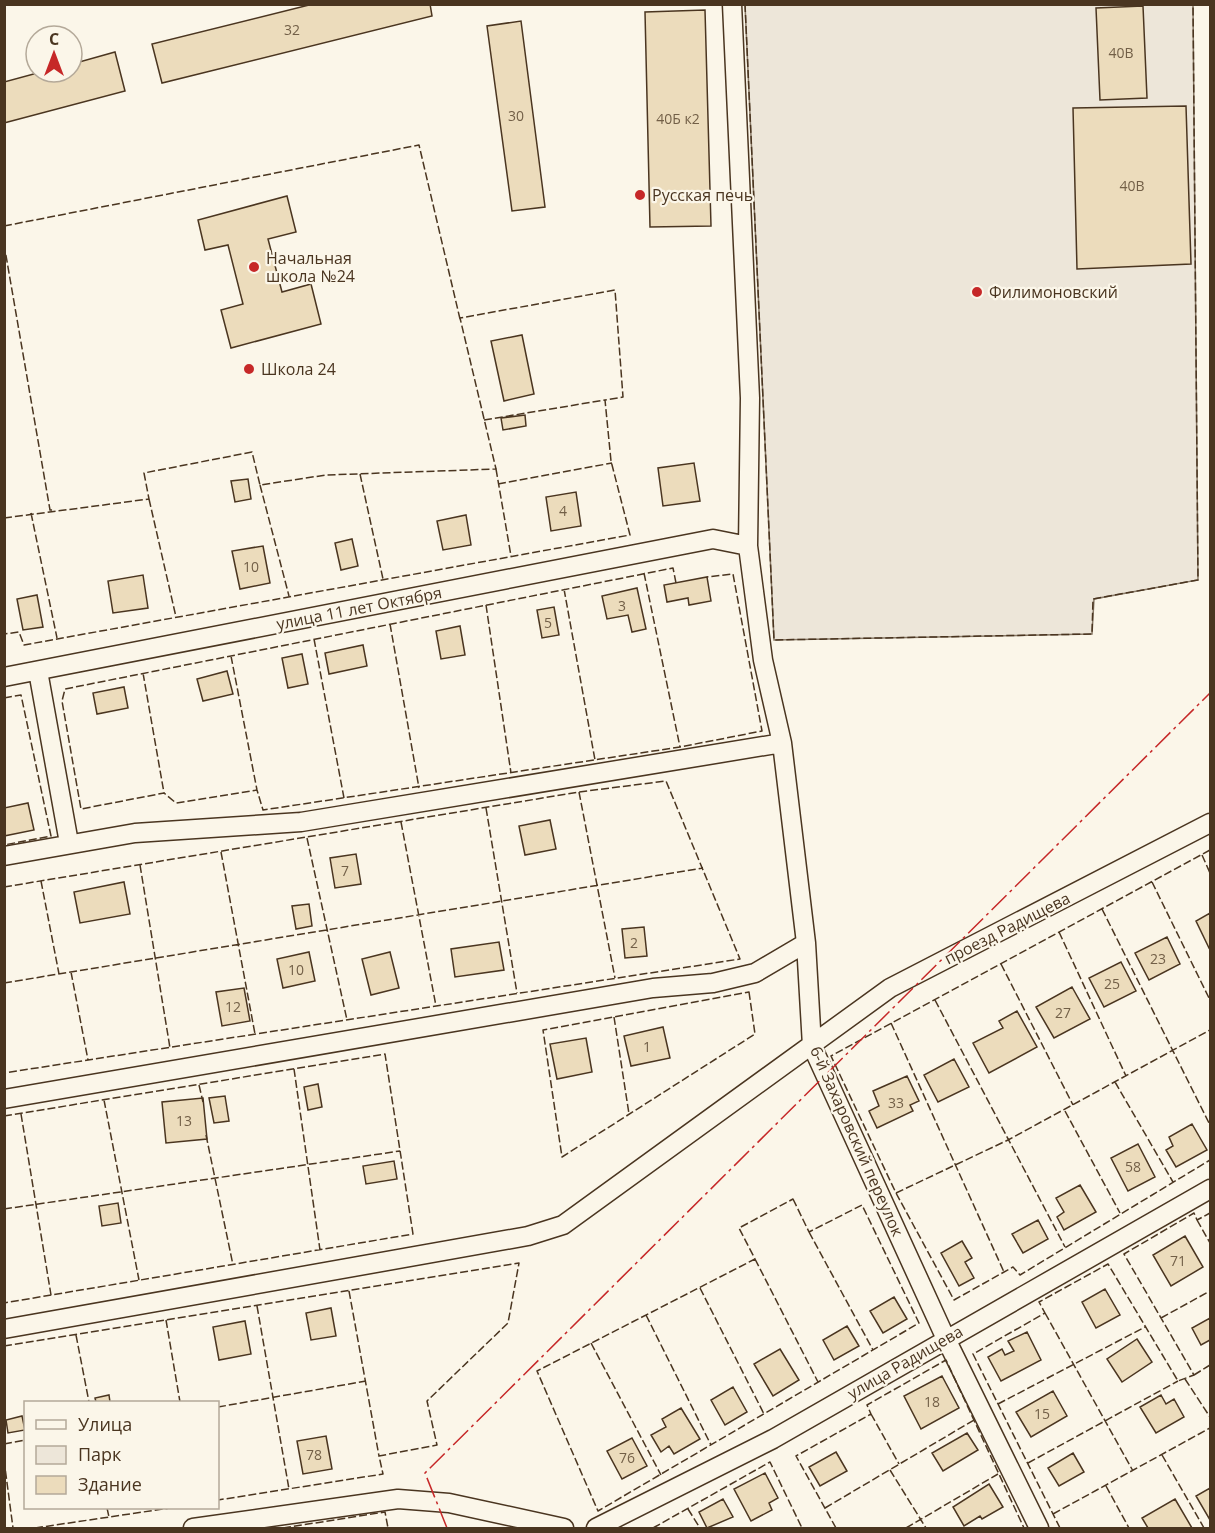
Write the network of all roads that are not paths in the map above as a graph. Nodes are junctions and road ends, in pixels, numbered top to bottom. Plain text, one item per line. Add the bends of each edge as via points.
1 (732, 4) edge
2 (748, 546) junction
3 (38, 671) junction
4 (4, 677) edge
5 (782, 743) junction
6 (1210, 823) edge
7 (69, 843) junction
8 (4, 855) edge
9 (806, 943) junction
10 (812, 1046) junction
11 (4, 1099) edge
12 (1210, 1190) edge
13 (4, 1329) edge
14 (946, 1339) junction
15 (193, 1528) edge
16 (564, 1528) edge
17 (596, 1528) edge
18 (1039, 1528) edge

1 - 2 street, 6-й Захаровский переулок via 750,398
2 - 3 street, улица 11 лет Октября via 713,539
2 - 5 street, 6-й Захаровский переулок via 763,660
3 - 4 street, улица 11 лет Октября
3 - 7 street
5 - 7 street via 301,822 165,830
5 - 9 street, 6-й Захаровский переулок
6 - 10 street, проезд Радищева via 890,988
7 - 8 street
9 - 10 street, 6-й Захаровский переулок
9 - 11 street via 755,973 713,982 653,988
10 - 13 street, проезд Радищева via 563,1225 528,1236
10 - 14 street, 6-й Захаровский переулок
12 - 14 street, улица Радищева
14 - 17 street, улица Радищева via 773,1439
14 - 18 street, 6-й Захаровский переулок
15 - 16 street via 398,1499 449,1503

